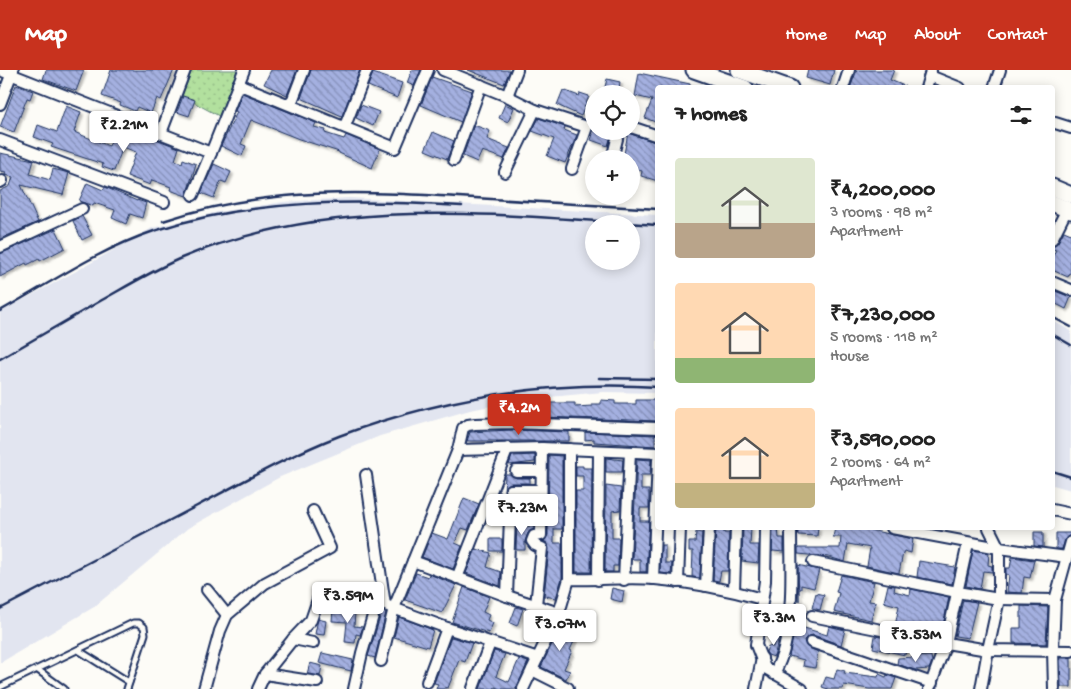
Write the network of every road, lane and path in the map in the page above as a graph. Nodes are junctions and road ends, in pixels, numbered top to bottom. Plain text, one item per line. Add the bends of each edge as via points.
1 (0, 70) edge
2 (185, 70) edge
3 (244, 70) edge
4 (304, 70) edge
5 (367, 70) edge
6 (428, 70) edge
7 (443, 70) edge
8 (517, 70) edge
9 (694, 70) edge
10 (738, 70) edge
11 (849, 70) edge
12 (1000, 70) edge
13 (12, 72) edge
14 (759, 73) edge
15 (931, 73) edge
16 (238, 84) junction
17 (481, 85) junction
18 (736, 85) edge
19 (784, 85) edge
20 (844, 85) edge
21 (927, 85) edge
22 (954, 85) edge
23 (995, 85) edge
24 (507, 96) junction
25 (0, 104) edge
26 (291, 104) junction
27 (535, 110) junction
28 (1055, 123) edge
29 (345, 126) junction
30 (1071, 128) edge
31 (640, 130) edge
32 (161, 133) junction
33 (655, 135) edge
34 (0, 140) edge
35 (211, 153) junction
36 (454, 160) dead end
37 (572, 169) dead end
38 (505, 172) dead end
39 (1055, 191) edge
40 (192, 194) dead end
41 (164, 202) dead end
42 (1065, 204) edge
43 (82, 209) dead end
44 (1055, 231) edge
45 (0, 247) edge
46 (1055, 283) edge
47 (1071, 290) edge
48 (655, 428) edge
49 (508, 448) junction
50 (542, 448) junction
51 (569, 449) junction
52 (458, 450) junction
53 (599, 451) junction
54 (630, 452) junction
55 (655, 453) edge
56 (516, 471) dead end
57 (541, 471) junction
58 (366, 475) dead end
59 (511, 490) dead end
60 (540, 490) junction
61 (313, 511) dead end
62 (1055, 511) edge
63 (1071, 514) edge
64 (540, 516) junction
65 (655, 530) edge
66 (680, 530) edge
67 (709, 530) edge
68 (736, 530) edge
69 (766, 530) edge
70 (791, 530) edge
71 (902, 530) edge
72 (990, 530) edge
73 (1071, 542) edge
74 (968, 543) junction
75 (999, 548) junction
76 (1067, 557) junction
77 (413, 561) junction
78 (812, 562) dead end
79 (457, 578) junction
80 (569, 579) junction
81 (653, 579) junction
82 (598, 580) junction
83 (624, 580) junction
84 (678, 582) junction
85 (706, 586) junction
86 (207, 590) dead end
87 (734, 591) junction
88 (957, 592) junction
89 (507, 596) junction
90 (762, 599) junction
91 (999, 599) junction
92 (1055, 600) junction
93 (385, 605) junction
94 (536, 605) junction
95 (227, 614) junction
96 (558, 615) junction
97 (812, 616) dead end
98 (581, 626) dead end
99 (446, 628) junction
100 (293, 639) junction
101 (810, 642) dead end
102 (313, 643) dead end
103 (490, 643) junction
104 (946, 643) junction
105 (78, 650) junction
106 (988, 650) junction
107 (1053, 650) junction
108 (1071, 651) edge
109 (538, 658) junction
110 (762, 658) junction
111 (381, 662) dead end
112 (38, 670) junction
113 (532, 670) junction
114 (265, 674) junction
115 (774, 674) junction
116 (129, 682) junction
117 (317, 682) dead end
118 (426, 682) dead end
119 (930, 686) edge
120 (0, 687) edge
121 (473, 688) edge
122 (568, 688) edge
123 (64, 689) edge
124 (127, 689) edge
125 (204, 689) edge
126 (258, 689) edge
127 (354, 689) edge
128 (522, 689) edge
129 (756, 689) edge
130 (802, 689) edge
131 (981, 689) edge
132 (1054, 689) edge

1 - 13 street
2 - 32 street
3 - 16 street
4 - 26 street
5 - 29 street
6 - 29 street via 395,148
7 - 17 street
8 - 24 street
9 - 18 main road
10 - 14 main road
11 - 20 street
12 - 23 street
13 - 25 street
13 - 32 street
14 - 19 main road
15 - 21 street
15 - 22 street
16 - 26 street
16 - 35 street
17 - 24 street
17 - 36 street
24 - 27 street
26 - 29 street
27 - 37 street via 587,127
27 - 38 street
28 - 30 street
31 - 33 street
32 - 35 street
34 - 41 street
35 - 40 street
39 - 42 main road
42 - 44 street
43 - 45 street
46 - 47 street
48 - 52 street via 475,424 464,428
49 - 50 street
49 - 52 street
49 - 79 street
50 - 51 street
50 - 57 street
51 - 53 street
51 - 80 street
52 - 77 street
53 - 54 street
53 - 82 street
54 - 55 street
54 - 83 street
56 - 57 street
57 - 60 street
58 - 93 street
59 - 60 street
60 - 64 street
61 - 95 street via 329,550 265,583
62 - 63 street
64 - 89 street via 510,517
64 - 94 street via 541,535 534,536 532,540 542,548
65 - 81 street
66 - 84 street
67 - 85 street
68 - 87 street
69 - 90 street
70 - 115 street via 789,625 784,651
71 - 74 street
72 - 75 street
73 - 76 street
74 - 75 street
74 - 88 street
75 - 76 street
75 - 91 street
76 - 92 street
77 - 79 street
77 - 93 street
78 - 88 street
79 - 89 street
80 - 82 street
80 - 96 street
81 - 83 street
81 - 84 street
82 - 83 street
84 - 85 street
85 - 87 street
86 - 95 street
87 - 90 street
88 - 91 street
88 - 104 street
89 - 94 street
90 - 110 street via 756,645
91 - 92 street
91 - 106 street
92 - 107 street
93 - 99 street
93 - 100 street via 321,591 311,620
93 - 111 street
93 - 127 street via 362,653
94 - 96 street
95 - 125 street
96 - 98 street
96 - 109 street
97 - 104 street
99 - 103 street
99 - 118 street
100 - 102 street
100 - 114 street
101 - 119 street
103 - 109 street
103 - 121 street
104 - 106 street
104 - 119 street
105 - 112 lane
105 - 116 lane
105 - 116 lane via 139,623 145,634
106 - 107 street
106 - 131 street
107 - 108 street
107 - 132 street
109 - 113 street
110 - 115 street via 765,668
110 - 129 street
112 - 120 lane
112 - 123 lane
113 - 122 street
113 - 128 street
114 - 117 street
114 - 126 street
115 - 130 street
116 - 124 lane

